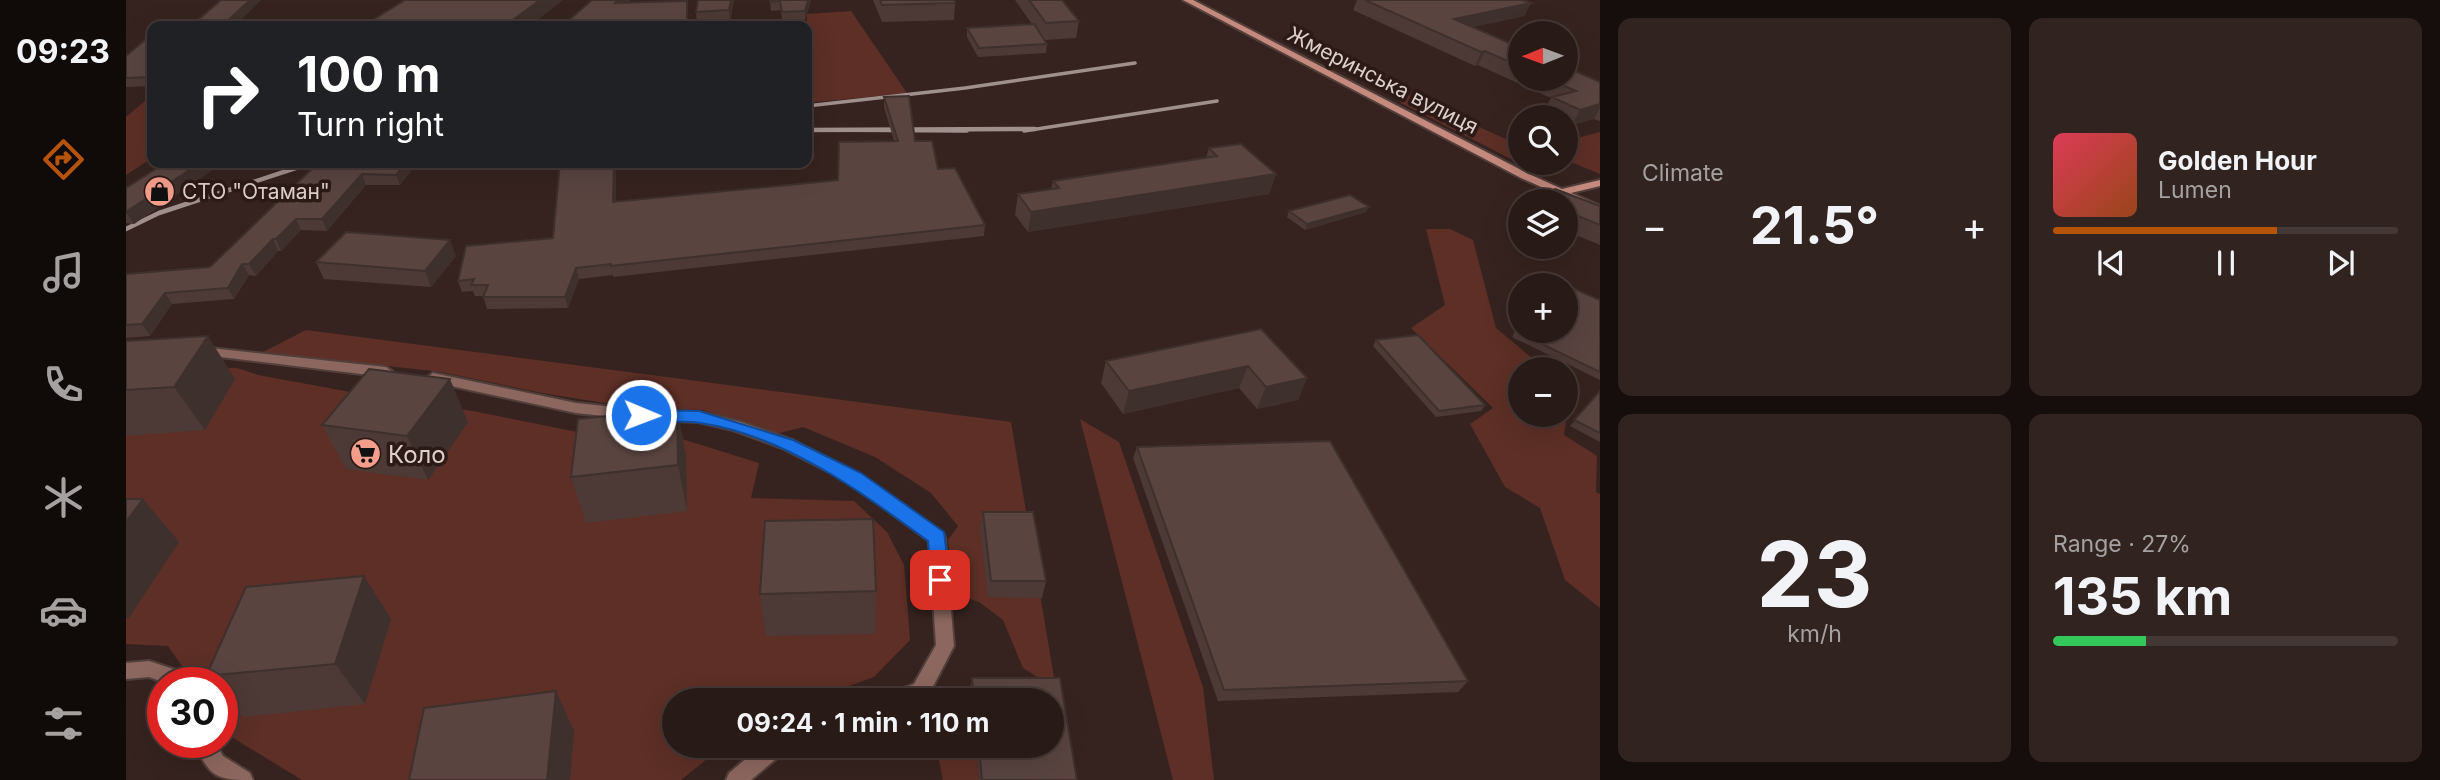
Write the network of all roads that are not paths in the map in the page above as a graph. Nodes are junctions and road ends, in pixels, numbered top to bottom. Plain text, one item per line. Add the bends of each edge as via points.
1 (1187, 0) edge
2 (1600, 183) edge
3 (1555, 189) edge
4 (1574, 189) edge
5 (1578, 200) edge
6 (1600, 210) edge
7 (185, 349) edge
8 (147, 669) edge
9 (126, 671) edge
10 (923, 688) edge
11 (213, 758) edge
12 (762, 758) edge
13 (243, 780) edge
14 (736, 780) edge

1 - 3 main road, Жмеринська вулиця
2 - 4 main road
5 - 6 main road, Жмеринська вулиця
7 - 10 street via 408,375 576,408 699,417 787,444 855,478 937,537 945,646
8 - 9 street
11 - 13 street
12 - 14 street

